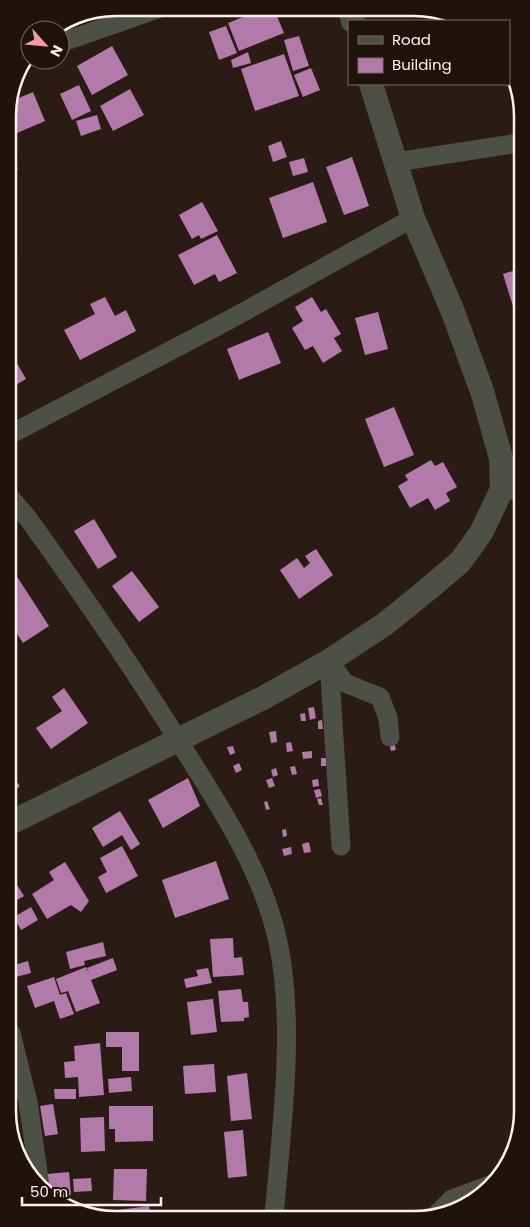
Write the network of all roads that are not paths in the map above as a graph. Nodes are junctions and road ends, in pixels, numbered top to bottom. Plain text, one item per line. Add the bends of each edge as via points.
1 (137, 16) edge
2 (70, 40) edge
3 (371, 85) edge
4 (514, 143) edge
5 (396, 162) junction
6 (413, 218) junction
7 (16, 432) edge
8 (511, 490) edge
9 (16, 505) edge
10 (329, 661) junction
11 (390, 737) dead end
12 (178, 739) junction
13 (16, 821) edge
14 (340, 846) dead end
15 (16, 1053) edge
16 (38, 1174) edge
17 (474, 1191) edge
18 (446, 1205) edge
19 (274, 1211) edge

1 - 2 street
3 - 5 street
4 - 5 street
5 - 6 street
6 - 7 street
6 - 8 street via 482,391
8 - 10 street via 460,562 385,624
9 - 12 street via 86,600
10 - 11 street via 345,683 380,697 388,718
10 - 12 street via 263,698
10 - 14 street
12 - 13 street
12 - 19 street via 227,817 268,904 278,943 286,1008
15 - 16 street via 28,1102
17 - 18 street via 452,1199

